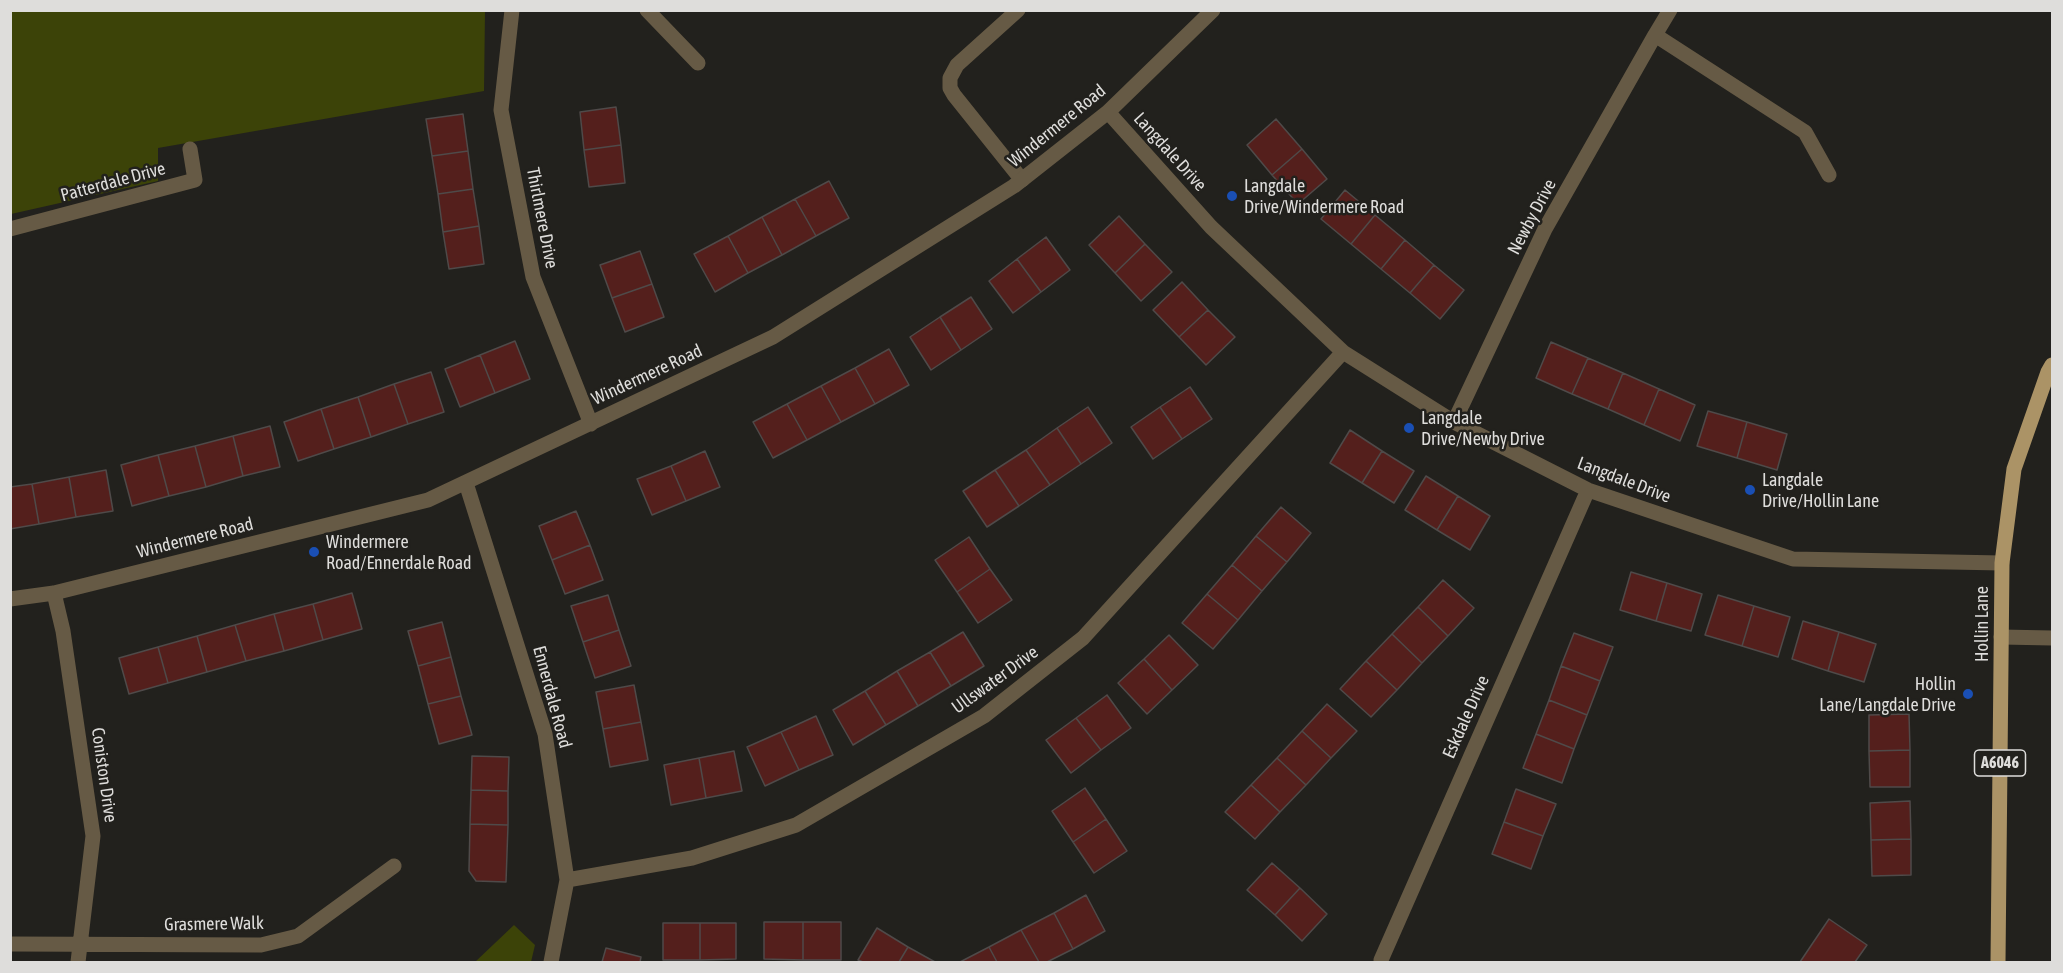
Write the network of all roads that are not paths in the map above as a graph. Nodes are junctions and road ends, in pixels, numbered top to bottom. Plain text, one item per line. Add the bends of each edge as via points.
1 (512, 10) edge
2 (647, 10) edge
3 (1018, 10) edge
4 (1213, 10) edge
5 (1670, 10) edge
6 (1655, 35) junction
7 (698, 63) dead end
8 (1108, 112) junction
9 (190, 149) dead end
10 (1830, 175) dead end
11 (1022, 180) junction
12 (10, 229) edge
13 (1343, 352) junction
14 (2052, 365) edge
15 (1454, 422) junction
16 (591, 424) junction
17 (466, 483) junction
18 (1588, 490) junction
19 (2002, 563) junction
20 (54, 593) junction
21 (10, 599) edge
22 (2001, 637) junction
23 (2052, 638) edge
24 (394, 866) dead end
25 (567, 880) junction
26 (10, 944) edge
27 (80, 945) junction
28 (1381, 960) dead end
29 (78, 963) edge
30 (551, 963) edge
31 (1998, 963) edge

1 - 16 street, Thirlmere Drive via 501,110 533,277
2 - 7 street
3 - 11 street via 957,64 950,88
4 - 8 street, Windermere Road
5 - 6 street, Newby Drive
6 - 10 street via 1805,132
6 - 15 street, Newby Drive via 1545,229
8 - 11 street, Windermere Road
8 - 13 street, Langdale Drive via 1211,227
9 - 12 street, Patterdale Drive via 195,180
11 - 16 street, Windermere Road via 773,338
13 - 15 street, Langdale Drive
13 - 25 street, Ullswater Drive via 1083,638 984,716 795,825 692,858
14 - 19 main road, Hollin Lane / A6046 via 2014,469
15 - 18 street, Langdale Drive
16 - 17 street, Windermere Road
17 - 20 street, Windermere Road via 428,500
17 - 25 street, Ennerdale Road via 545,734
18 - 19 street, Langdale Drive via 1793,559
18 - 28 street, Eskdale Drive
19 - 22 main road, Hollin Lane / A6046
20 - 21 street, Windermere Road
20 - 27 street, Coniston Drive via 93,836
22 - 23 street
22 - 31 main road, Hollin Lane / A6046
24 - 27 street, Grasmere Walk via 298,936 267,944
25 - 30 street, Ennerdale Road
26 - 27 street, Grasmere Walk
27 - 29 street, Coniston Drive

